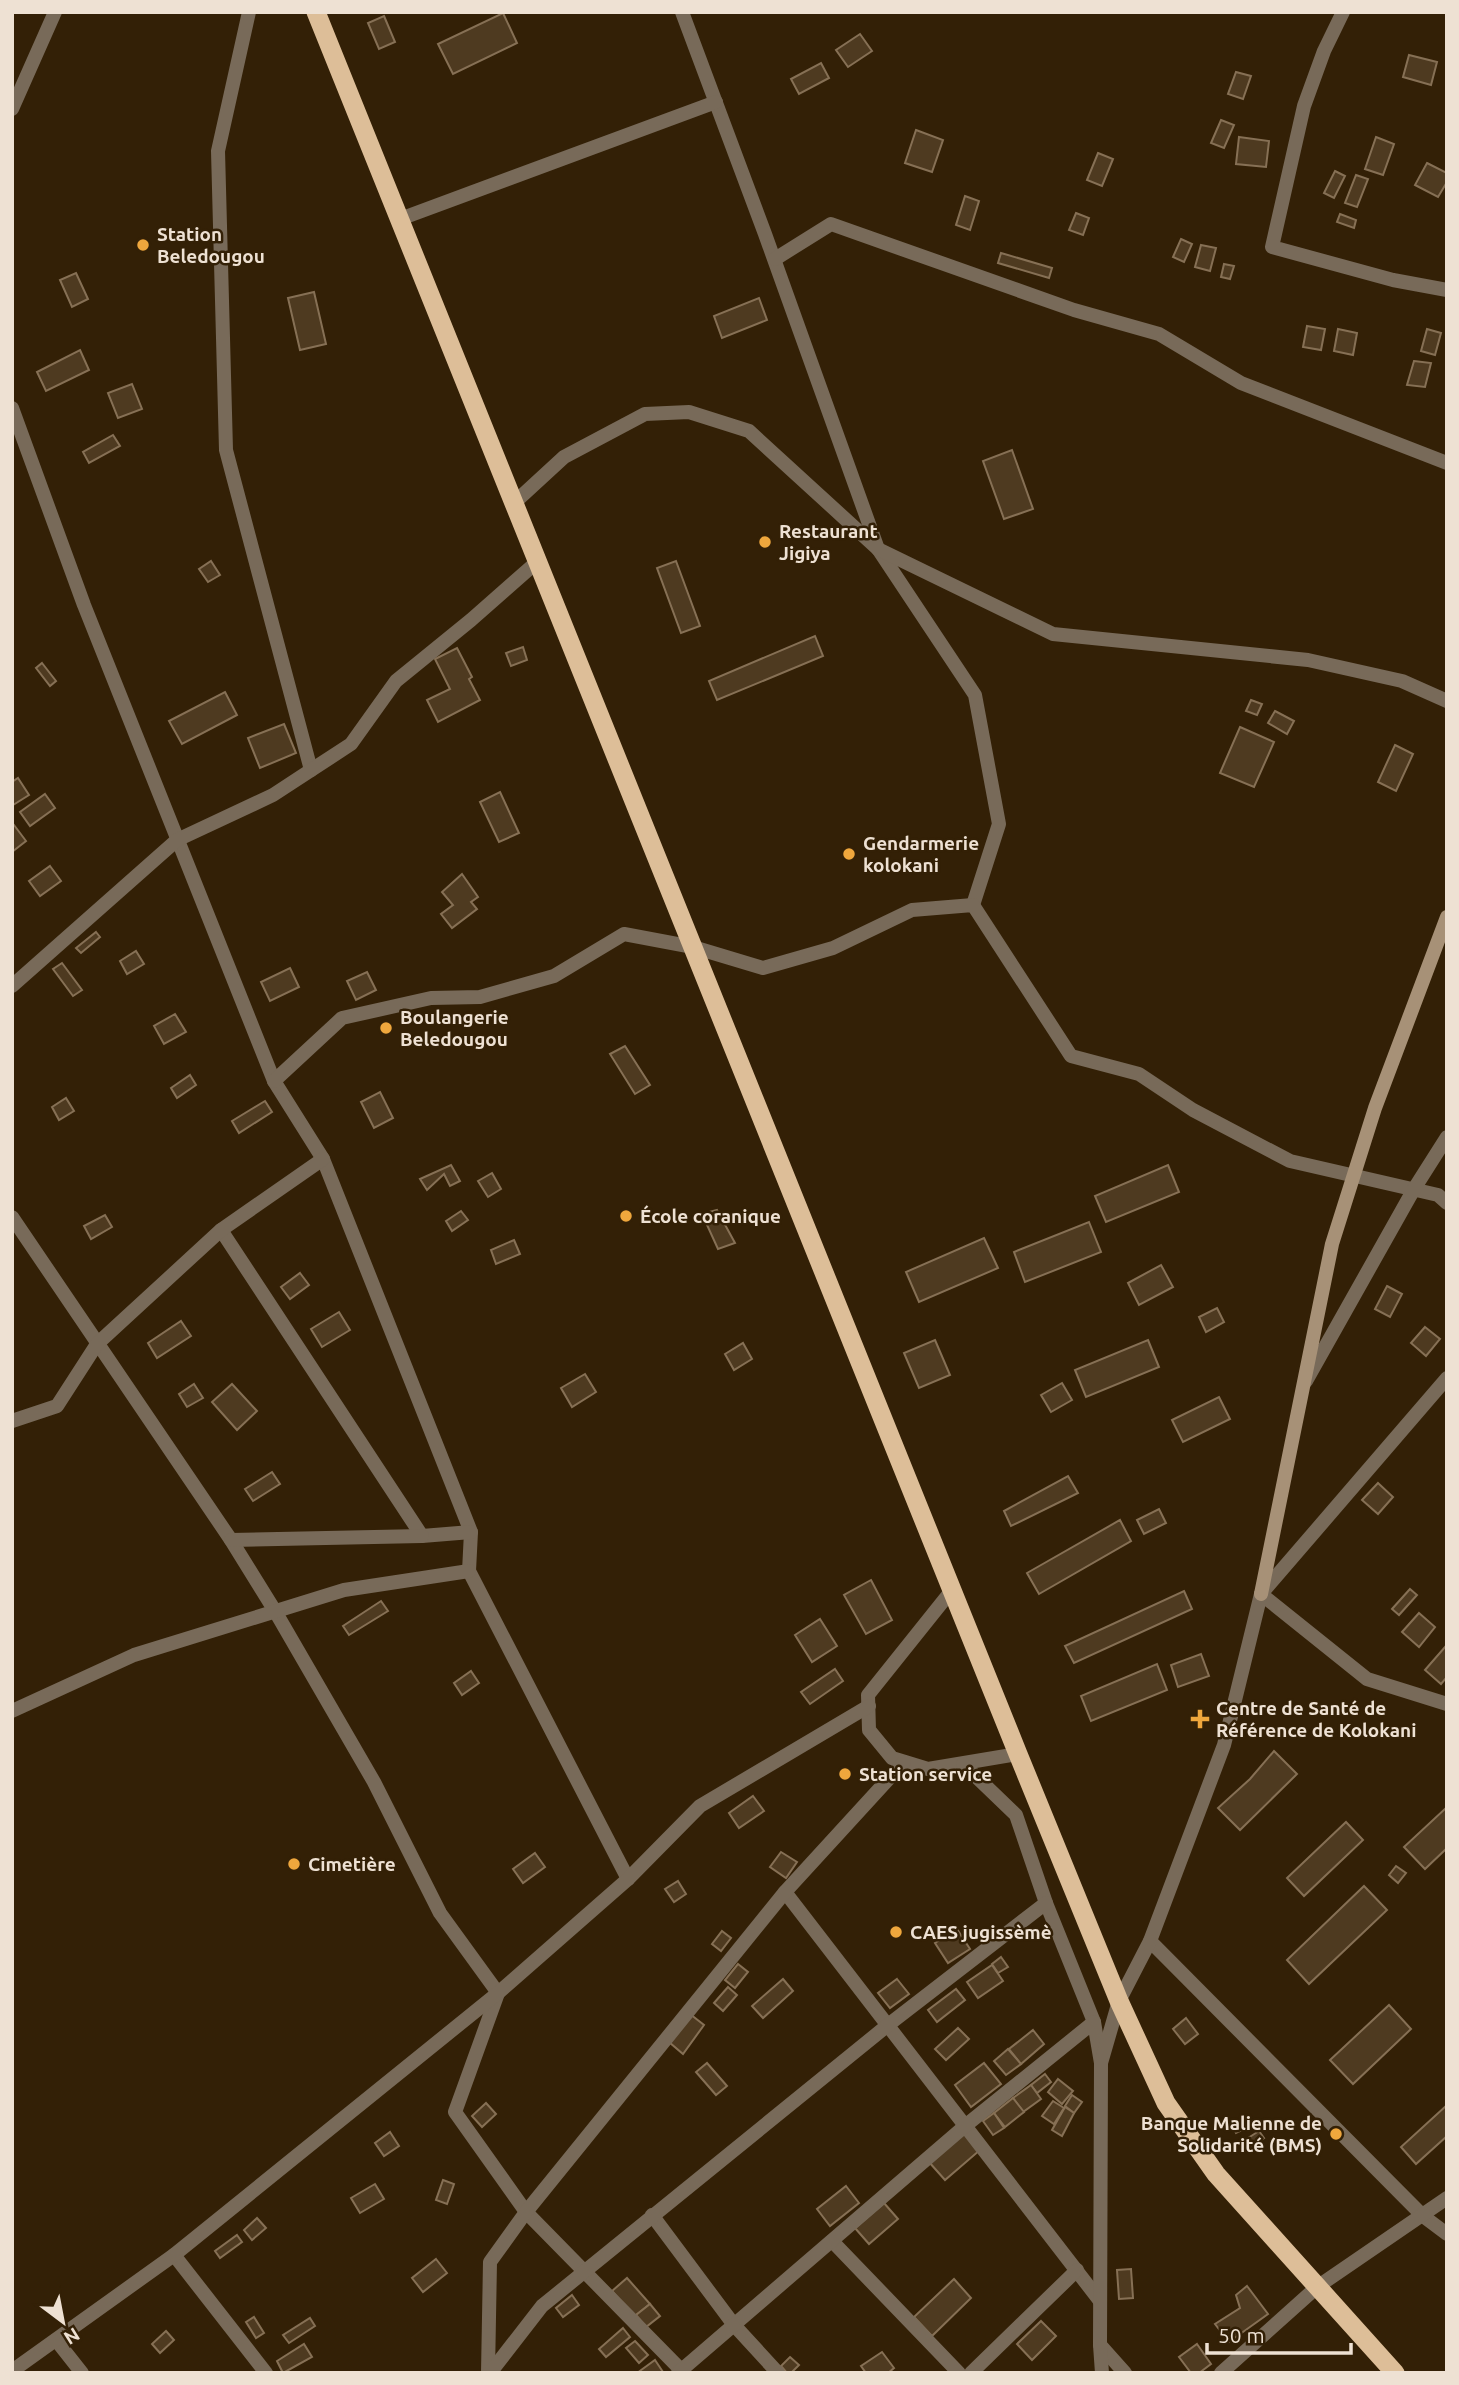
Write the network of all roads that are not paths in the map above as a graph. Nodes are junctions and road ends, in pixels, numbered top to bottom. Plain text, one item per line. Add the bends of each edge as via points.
1 (55, 12) edge
2 (249, 12) edge
3 (316, 12) edge
4 (682, 12) edge
5 (1343, 12) edge
6 (716, 102) junction
7 (12, 109) edge
8 (400, 219) junction
9 (775, 259) junction
10 (1447, 290) edge
11 (12, 408) edge
12 (1447, 463) edge
13 (514, 503) junction
14 (878, 549) junction
15 (538, 561) junction
16 (1447, 701) edge
17 (310, 770) junction
18 (177, 840) junction
19 (973, 905) junction
20 (1446, 928) edge
21 (693, 947) junction
22 (12, 986) edge
23 (274, 1081) junction
24 (1447, 1137) edge
25 (323, 1159) junction
26 (1354, 1176) junction
27 (1414, 1189) junction
28 (1447, 1203) edge
29 (12, 1217) edge
30 (221, 1230) junction
31 (97, 1344) junction
32 (1447, 1378) edge
33 (1300, 1391) junction
34 (12, 1421) edge
35 (471, 1532) junction
36 (422, 1536) junction
37 (231, 1540) junction
38 (469, 1571) junction
39 (952, 1590) junction
40 (1261, 1594) junction
41 (275, 1611) junction
42 (1447, 1704) edge
43 (869, 1706) junction
44 (12, 1711) edge
45 (1018, 1754) junction
46 (904, 1762) junction
47 (963, 1764) junction
48 (628, 1879) junction
49 (785, 1892) junction
50 (1045, 1903) junction
51 (1150, 1941) junction
52 (498, 1993) junction
53 (1119, 2001) junction
54 (1094, 2022) junction
55 (888, 2025) junction
56 (1101, 2063) junction
57 (965, 2126) junction
58 (1447, 2198) edge
59 (526, 2212) junction
60 (652, 2215) junction
61 (1423, 2216) junction
62 (1447, 2235) edge
63 (832, 2241) junction
64 (174, 2255) junction
65 (1077, 2270) junction
66 (585, 2271) junction
67 (1317, 2287) junction
68 (1100, 2301) junction
69 (734, 2325) junction
70 (56, 2340) junction
71 (1100, 2345) junction
72 (12, 2371) edge
73 (681, 2372) edge
74 (82, 2373) edge
75 (266, 2373) edge
76 (489, 2373) edge
77 (778, 2373) edge
78 (959, 2373) edge
79 (971, 2373) edge
80 (1102, 2373) edge
81 (1125, 2373) edge
82 (1221, 2373) edge
83 (1395, 2373) edge

1 - 7 street
2 - 17 street via 218,151 226,450
3 - 8 highway
4 - 6 street
5 - 10 street via 1304,106 1272,247
6 - 8 street
6 - 9 street
8 - 13 highway
9 - 12 street via 831,224 1074,310 1160,334 1241,383
9 - 14 street
11 - 18 street
13 - 14 street via 564,457 645,414 689,412 749,431
13 - 15 highway
14 - 16 street via 1053,634 1308,660 1402,681
14 - 19 street via 975,695 999,824
15 - 17 street via 396,681 351,744
15 - 21 highway
17 - 18 street via 273,795
18 - 22 street
18 - 23 street
19 - 21 street via 912,910 833,948 763,968
19 - 26 street via 1071,1056 1139,1074 1193,1110 1290,1161
20 - 26 main road via 1374,1108
21 - 23 street via 624,934 554,976 480,997 431,998 342,1018
21 - 39 highway
23 - 25 street
24 - 27 street
25 - 30 street
25 - 35 street
26 - 27 street
26 - 33 main road via 1332,1244
27 - 28 street via 1438,1195
27 - 33 street
29 - 31 street
30 - 31 street
30 - 36 street
31 - 34 street via 57,1406
31 - 37 street
32 - 40 street
33 - 40 main road
35 - 36 street
35 - 38 street
36 - 37 street
37 - 41 street
38 - 41 street via 344,1590
38 - 48 street
39 - 43 street via 868,1695
39 - 45 highway
40 - 42 street via 1367,1679
40 - 51 street via 1224,1745
41 - 44 street via 134,1655
41 - 52 street via 374,1782 440,1913
43 - 46 street via 869,1730 892,1758
43 - 48 street via 700,1806
45 - 47 street
45 - 53 highway
46 - 47 street via 928,1769
46 - 49 street
47 - 50 street via 1016,1815
48 - 52 street
49 - 55 street
49 - 59 street
50 - 54 street
50 - 55 street
51 - 53 street
51 - 61 street
52 - 59 street via 455,2112
52 - 64 street
53 - 56 street
53 - 67 highway via 1166,2103 1216,2174
54 - 56 street
54 - 57 street
55 - 57 street
55 - 60 street
56 - 68 street
57 - 63 street
57 - 65 street
58 - 61 street
59 - 66 street
59 - 76 street via 489,2262
60 - 66 street
60 - 69 street
61 - 62 street
61 - 67 street
63 - 69 street
63 - 78 street
64 - 70 street
64 - 75 street
65 - 68 street
65 - 79 street
66 - 73 street
66 - 76 street via 542,2306
67 - 82 street
67 - 83 highway
68 - 71 street
69 - 73 street
69 - 77 street
70 - 72 street
70 - 74 street
71 - 80 street
71 - 81 street

